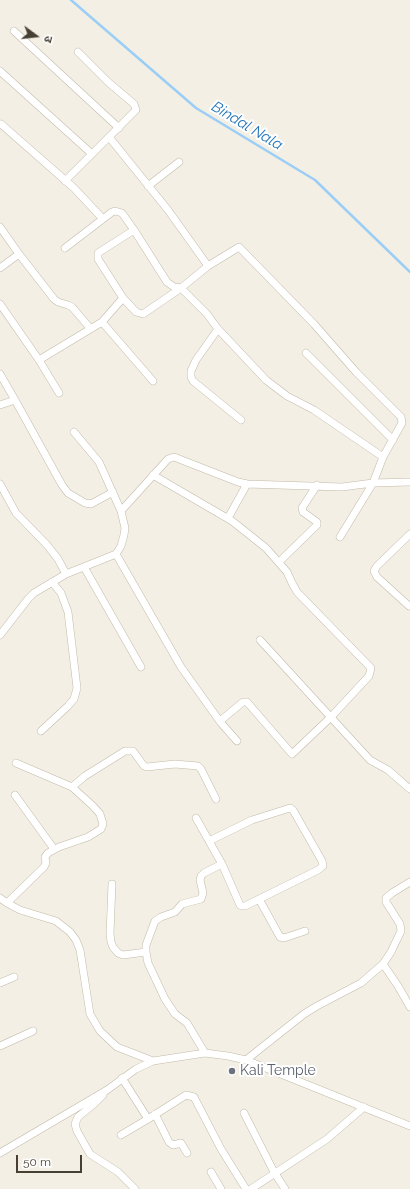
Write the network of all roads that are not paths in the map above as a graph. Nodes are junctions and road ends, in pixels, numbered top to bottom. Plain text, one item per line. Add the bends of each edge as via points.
1 (14, 31) dead end
2 (78, 52) dead end
3 (0, 71) edge
4 (1, 124) dead end
5 (119, 128) junction
6 (109, 137) junction
7 (92, 154) junction
8 (179, 162) dead end
9 (66, 182) junction
10 (148, 186) junction
11 (103, 219) junction
12 (0, 227) edge
13 (134, 230) junction
14 (65, 248) dead end
15 (19, 254) junction
16 (208, 266) junction
17 (0, 268) edge
18 (181, 288) junction
19 (123, 298) junction
20 (0, 304) edge
21 (102, 322) junction
22 (90, 328) junction
23 (218, 329) junction
24 (306, 353) dead end
25 (40, 360) junction
26 (0, 374) edge
27 (153, 381) dead end
28 (59, 393) dead end
29 (15, 400) junction
30 (0, 406) edge
31 (402, 419) junction
32 (241, 420) dead end
33 (410, 422) edge
34 (74, 432) dead end
35 (393, 440) junction
36 (383, 457) junction
37 (153, 475) junction
38 (410, 482) edge
39 (373, 483) junction
40 (0, 484) edge
41 (247, 484) junction
42 (317, 485) junction
43 (113, 492) junction
44 (121, 511) junction
45 (228, 518) junction
46 (410, 534) edge
47 (340, 537) dead end
48 (116, 554) junction
49 (279, 562) junction
50 (84, 567) junction
51 (66, 574) junction
52 (52, 582) junction
53 (409, 606) dead end
54 (0, 635) edge
55 (260, 640) dead end
56 (142, 667) dead end
57 (331, 717) junction
58 (220, 721) junction
59 (41, 731) dead end
60 (237, 741) dead end
61 (16, 763) dead end
62 (72, 788) junction
63 (410, 789) edge
64 (16, 795) dead end
65 (216, 799) dead end
66 (196, 818) dead end
67 (209, 841) junction
68 (54, 849) junction
69 (222, 864) junction
70 (410, 882) edge
71 (112, 884) dead end
72 (0, 898) edge
73 (259, 899) junction
74 (7, 903) junction
75 (305, 931) dead end
76 (146, 952) junction
77 (383, 964) junction
78 (14, 977) dead end
79 (0, 983) edge
80 (410, 1007) edge
81 (33, 1031) dead end
82 (0, 1046) edge
83 (204, 1053) junction
84 (246, 1060) junction
85 (154, 1061) junction
86 (122, 1078) junction
87 (107, 1090) junction
88 (364, 1107) junction
89 (244, 1113) dead end
90 (155, 1114) junction
91 (148, 1119) junction
92 (410, 1126) edge
93 (121, 1135) dead end
94 (0, 1153) edge
95 (187, 1153) dead end
96 (211, 1172) dead end
97 (274, 1172) junction
98 (136, 1189) edge
99 (221, 1189) edge
100 (246, 1189) edge
101 (251, 1189) edge
102 (285, 1189) edge

1 - 5 street
2 - 5 street via 135,106 136,111
3 - 7 street
4 - 9 street
5 - 6 street
6 - 7 street
6 - 10 street
7 - 9 street
8 - 10 street
9 - 11 street
10 - 16 street
11 - 13 street via 112,212 120,212
11 - 14 street
12 - 15 street
13 - 18 street via 167,282 174,288
13 - 19 street via 98,253 98,259
15 - 17 street
15 - 22 street via 54,299 72,307
16 - 18 street
16 - 31 street via 239,247
18 - 19 street via 143,314 136,312
18 - 23 street
19 - 21 street
20 - 25 street
21 - 22 street
21 - 27 street
22 - 25 street
23 - 32 street via 196,360 190,371 191,377
23 - 36 street via 266,380
24 - 35 street
25 - 28 street
26 - 29 street
29 - 30 street
29 - 43 street via 68,493 91,504
31 - 33 street
31 - 35 street
34 - 43 street via 99,462
35 - 36 street
36 - 39 street
37 - 41 street via 168,459 174,457
37 - 44 street
37 - 45 street
38 - 39 street
39 - 42 street via 342,487
39 - 47 street
40 - 51 street via 16,513 47,545
41 - 42 street
41 - 45 street
42 - 49 street via 302,508 317,525
43 - 44 street
44 - 48 street via 125,528 121,546
45 - 49 street via 266,548
46 - 53 street via 374,571 377,577
48 - 50 street
48 - 58 street via 181,667
49 - 57 street via 297,592 371,668 369,676
50 - 51 street
50 - 56 street
51 - 52 street
52 - 54 street via 28,599
52 - 59 street via 64,598 68,612 77,688 74,699
55 - 57 street
57 - 58 street via 292,754 246,702
57 - 63 street via 370,760 388,770
58 - 60 street
61 - 62 street
62 - 65 street via 85,776 125,751 131,750 147,767 181,763 199,767
62 - 68 street via 100,814 103,827 88,836
64 - 68 street
66 - 67 street
67 - 69 street
67 - 73 street via 252,820 288,808 293,810 323,866
68 - 74 street via 46,855 44,867
69 - 73 street via 241,906
69 - 76 street via 201,876 201,899 182,904 175,912 155,921
70 - 77 street via 386,898 401,931
71 - 76 street via 110,934 113,947 123,955
72 - 74 street
73 - 75 street via 280,937
74 - 85 street via 20,910 56,921 70,932 80,950 90,1014 100,1031 117,1047
76 - 83 street via 152,973 165,999 175,1014 187,1024
77 - 80 street
77 - 84 street via 361,983 304,1014
78 - 79 street
81 - 82 street
83 - 84 street
83 - 85 street
84 - 88 street
85 - 86 street
86 - 87 street
86 - 91 street
87 - 94 street
87 - 98 street via 78,1118 76,1128 86,1150 118,1172
88 - 92 street
88 - 97 street via 327,1139
89 - 97 street
90 - 91 street
90 - 95 street via 169,1142 181,1143
90 - 100 street via 186,1095 194,1097 221,1149
91 - 93 street
96 - 99 street
97 - 101 street
97 - 102 street

